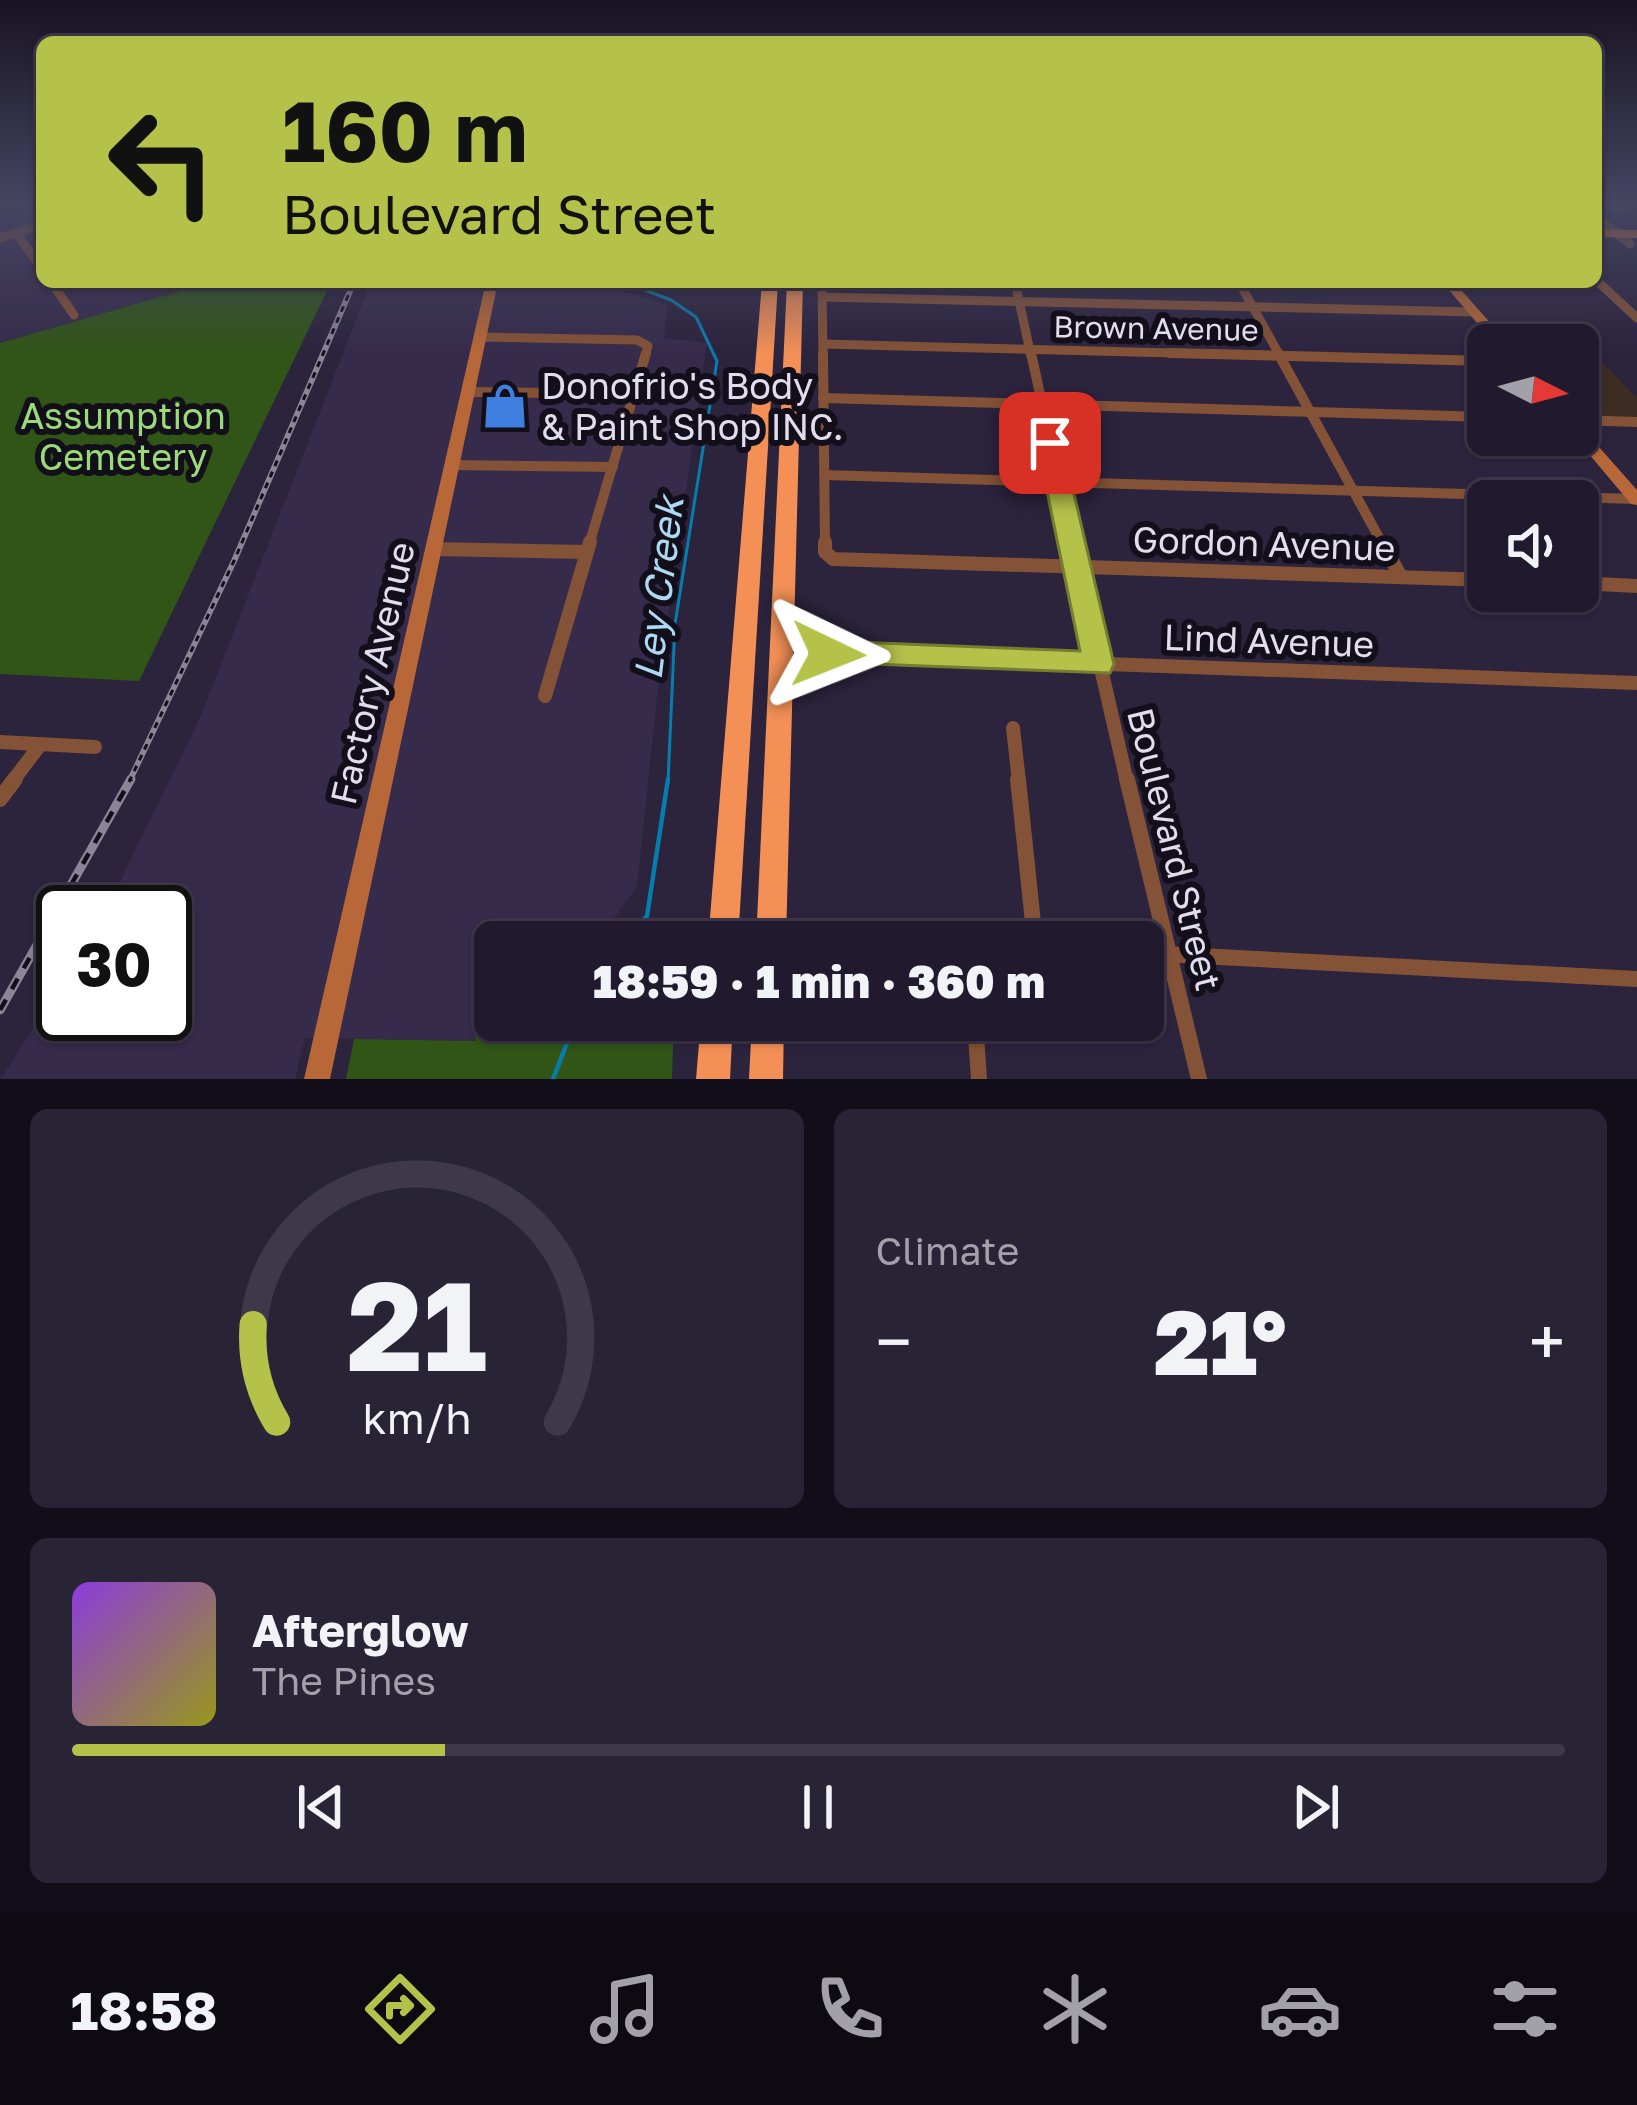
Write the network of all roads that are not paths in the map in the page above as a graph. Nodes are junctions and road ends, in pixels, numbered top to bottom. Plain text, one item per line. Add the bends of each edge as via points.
1 (1602, 286) edge
2 (55, 288) edge
3 (491, 288) edge
4 (770, 288) edge
5 (795, 288) edge
6 (822, 288) edge
7 (1016, 288) edge
8 (1242, 288) edge
9 (1453, 288) edge
10 (823, 297) junction
11 (1019, 301) junction
12 (1252, 306) junction
13 (1474, 312) junction
14 (74, 315) dead end
15 (1637, 318) edge
16 (1485, 324) edge
17 (479, 337) junction
18 (823, 344) junction
19 (1029, 350) junction
20 (1279, 356) junction
21 (1467, 360) edge
22 (467, 392) junction
23 (635, 394) junction
24 (823, 398) junction
25 (1041, 404) junction
26 (1310, 412) junction
27 (1467, 416) edge
28 (1599, 421) edge
29 (1637, 422) edge
30 (1599, 456) edge
31 (452, 465) junction
32 (613, 467) junction
33 (824, 475) junction
34 (1058, 482) junction
35 (1353, 490) junction
36 (1637, 500) edge
37 (434, 549) junction
38 (587, 551) junction
39 (1077, 567) junction
40 (1401, 577) junction
41 (1467, 579) edge
42 (1599, 585) edge
43 (1637, 586) edge
44 (828, 654) dead end
45 (1099, 664) junction
46 (1637, 683) edge
47 (545, 696) dead end
48 (1013, 728) dead end
49 (0, 742) edge
50 (40, 745) junction
51 (95, 747) dead end
52 (0, 799) edge
53 (724, 921) edge
54 (772, 921) edge
55 (1033, 921) edge
56 (1164, 954) edge
57 (1171, 954) junction
58 (1637, 979) edge
59 (716, 1041) edge
60 (767, 1041) edge
61 (976, 1041) edge
62 (317, 1079) edge
63 (713, 1079) edge
64 (766, 1079) edge
65 (979, 1079) edge
66 (1199, 1079) edge

1 - 15 street
2 - 14 street
3 - 17 street, Factory Avenue
4 - 53 highway
5 - 54 highway
6 - 10 street
7 - 11 street, Boulevard Street
8 - 12 street
9 - 13 street
10 - 11 street
10 - 18 street
11 - 12 street
11 - 19 street, Boulevard Street
12 - 13 street
12 - 20 street
13 - 16 street
17 - 22 street, Factory Avenue
17 - 23 street via 644,342
18 - 19 street, Brown Avenue
18 - 24 street
19 - 20 street, Brown Avenue
19 - 25 street, Boulevard Street
20 - 21 street, Brown Avenue
20 - 26 street
22 - 23 street
22 - 31 street, Factory Avenue
23 - 32 street
24 - 25 street
24 - 33 street
25 - 26 street
25 - 34 street, Boulevard Street
26 - 27 street
26 - 35 street
28 - 29 street
30 - 36 street
31 - 32 street
31 - 37 street, Factory Avenue
32 - 38 street
33 - 34 street
33 - 39 street, Gordon Avenue via 825,552 833,559
34 - 35 street
34 - 39 street, Boulevard Street
35 - 36 street
35 - 40 street
37 - 38 street
37 - 62 street, Factory Avenue
38 - 47 street
39 - 40 street, Gordon Avenue
39 - 45 street, Boulevard Street
40 - 41 street, Gordon Avenue
42 - 43 street
44 - 45 street, Lind Avenue
45 - 46 street, Lind Avenue
45 - 57 street, Boulevard Street
48 - 55 street
49 - 50 street
50 - 51 street
50 - 52 street
56 - 57 street
57 - 58 street
57 - 66 street, Boulevard Street
59 - 63 highway
60 - 64 highway
61 - 65 street

